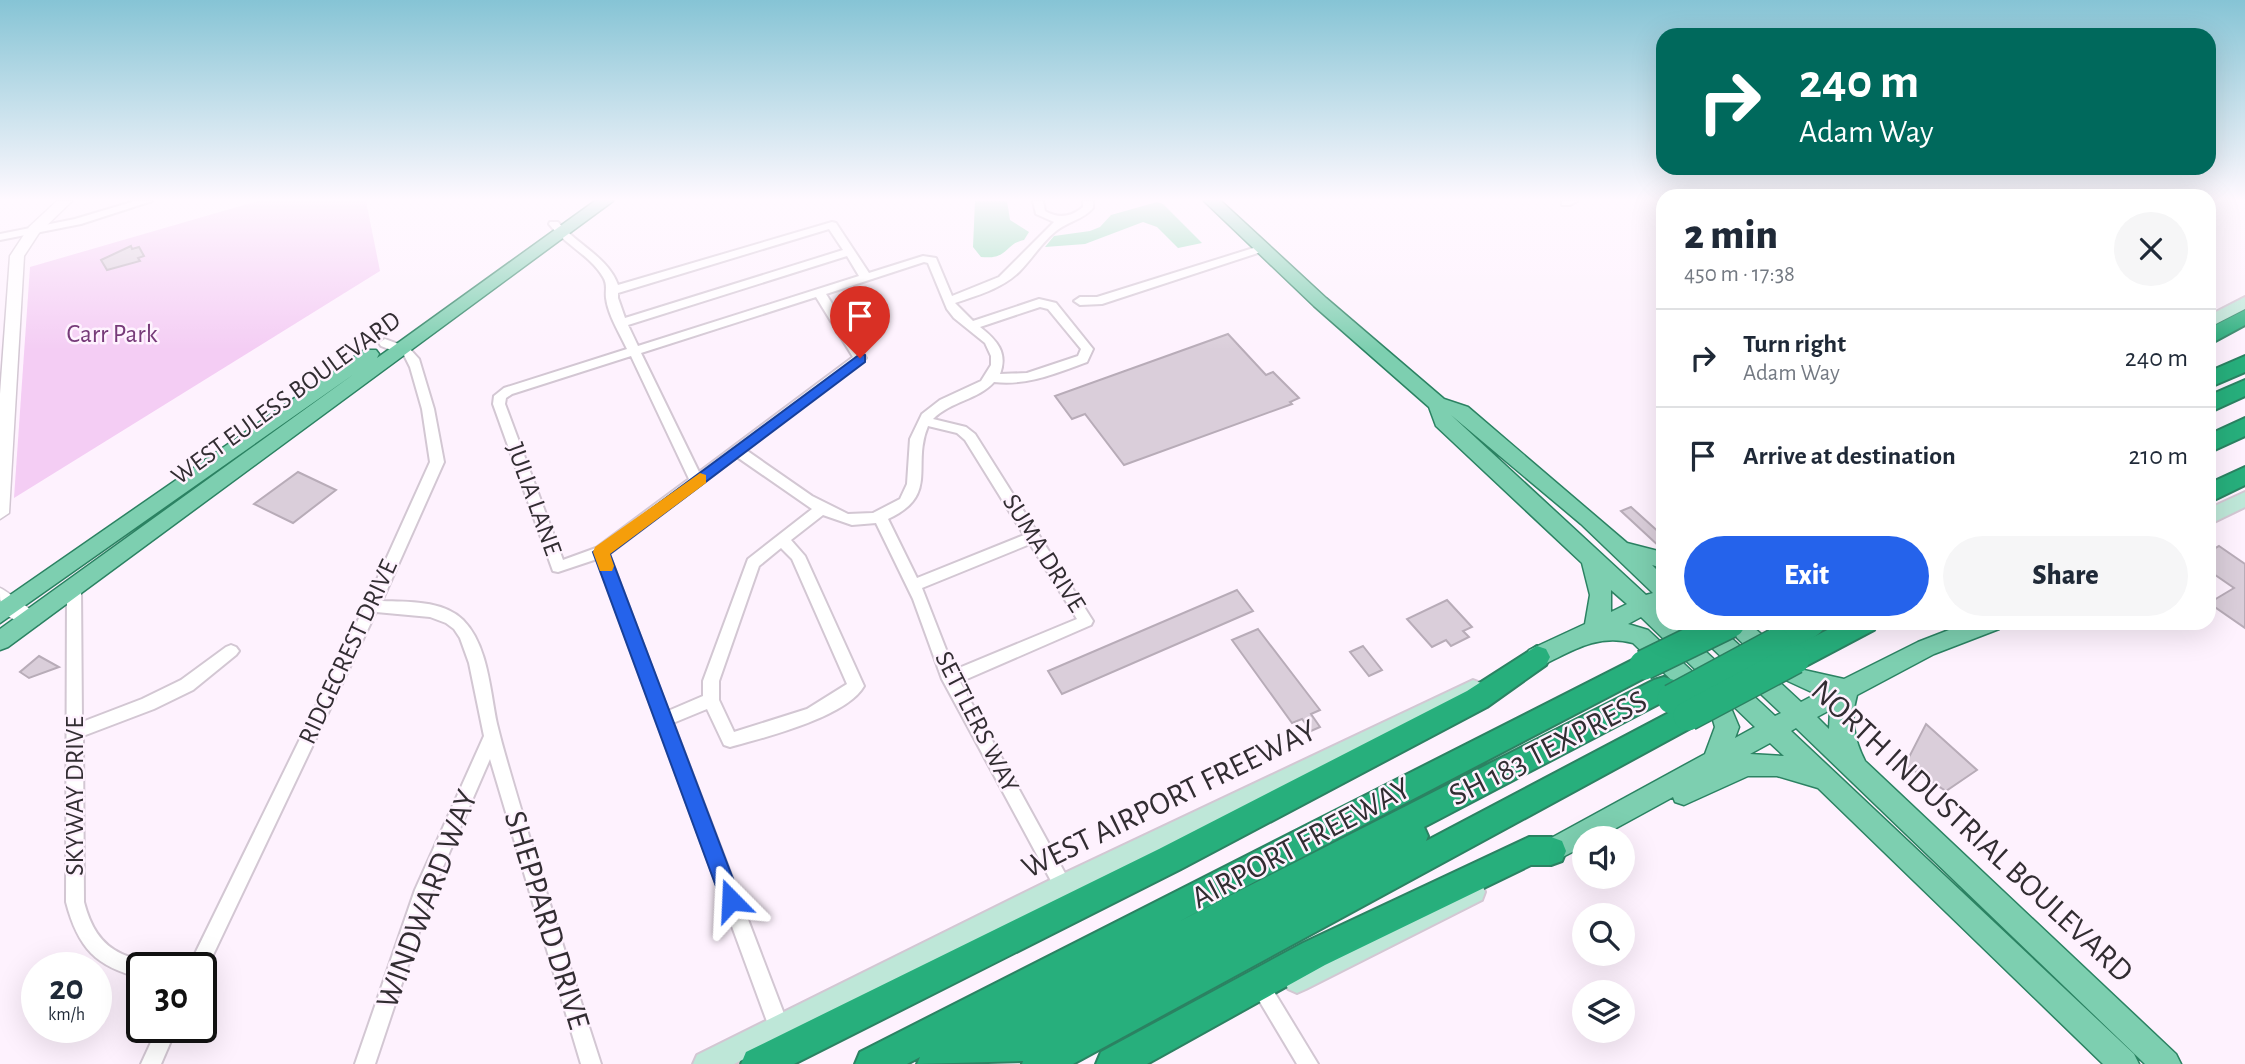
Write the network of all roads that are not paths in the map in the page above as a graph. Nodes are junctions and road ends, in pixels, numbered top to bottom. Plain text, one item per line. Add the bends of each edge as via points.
1 (20, 251) edge
2 (527, 251) edge
3 (582, 251) edge
4 (746, 251) edge
5 (1030, 251) edge
6 (1255, 251) edge
7 (1266, 251) edge
8 (848, 252) joint
9 (866, 277) junction
10 (615, 290) junction
11 (819, 292) junction
12 (949, 301) junction
13 (1080, 301) dead end
14 (2245, 302) edge
15 (2245, 316) edge
16 (2216, 318) edge
17 (621, 323) junction
18 (971, 326) junction
19 (2245, 327) edge
20 (2216, 333) edge
21 (2216, 341) edge
22 (394, 346) junction
23 (634, 352) junction
24 (2245, 363) edge
25 (991, 377) junction
26 (2216, 377) edge
27 (2245, 387) edge
28 (2245, 400) edge
29 (2216, 402) edge
30 (1437, 404) junction
31 (2216, 414) edge
32 (925, 421) junction
33 (2245, 426) edge
34 (2216, 441) edge
35 (737, 451) junction
36 (2245, 475) edge
37 (697, 481) junction
38 (2216, 491) edge
39 (2245, 499) edge
40 (822, 508) junction
41 (0, 513) edge
42 (2216, 514) edge
43 (880, 517) junction
44 (1033, 537) junction
45 (782, 540) junction
46 (1619, 548) junction
47 (1656, 557) edge
48 (604, 559) junction
49 (1591, 559) junction
50 (1656, 582) edge
51 (914, 585) junction
52 (74, 588) junction
53 (1653, 601) edge
54 (3, 605) edge
55 (372, 606) junction
56 (32, 619) junction
57 (1676, 630) edge
58 (1707, 630) edge
59 (1716, 630) edge
60 (1739, 630) edge
61 (1801, 630) edge
62 (1831, 630) edge
63 (1974, 630) edge
64 (1593, 631) junction
65 (1782, 640) edge
66 (0, 641) edge
67 (231, 651) dead end
68 (1536, 657) junction
69 (950, 679) junction
70 (1847, 689) junction
71 (711, 700) junction
72 (1675, 701) junction
73 (1797, 714) junction
74 (663, 720) junction
75 (1770, 728) junction
76 (76, 731) junction
77 (492, 735) junction
78 (1715, 760) junction
79 (1858, 771) junction
80 (1829, 784) junction
81 (1629, 810) junction
82 (1551, 851) junction
83 (1063, 886) junction
84 (205, 952) edge
85 (126, 965) edge
86 (1266, 997) junction
87 (779, 1027) junction
88 (161, 1043) edge
89 (151, 1064) edge
90 (365, 1064) edge
91 (591, 1064) edge
92 (706, 1064) edge
93 (758, 1064) edge
94 (872, 1064) edge
95 (934, 1064) edge
96 (984, 1064) edge
97 (1039, 1064) edge
98 (1113, 1064) edge
99 (1142, 1064) edge
100 (1308, 1064) edge
101 (2124, 1064) edge
102 (2166, 1064) edge

1 - 41 street
2 - 22 main road, WEST EULESS BOULEVARD
3 - 10 street via 604,269
4 - 10 street
5 - 12 street via 1001,281
6 - 13 street via 1098,301
7 - 30 main road
8 - 9 street
8 - 17 street
9 - 11 street
9 - 12 street via 932,260
10 - 17 street via 612,298
11 - 23 street
11 - 35 street via 860,358
12 - 18 street
14 - 16 main road
15 - 20 highway
17 - 23 street
18 - 25 street via 996,350 998,365
18 - 25 street via 1047,304 1088,352 1083,359 1030,378
19 - 21 highway
22 - 52 main road, WEST EULESS BOULEVARD
22 - 54 main road, WEST EULESS BOULEVARD
22 - 55 street, RIDGECREST DRIVE via 413,359 437,462
23 - 37 street
23 - 48 street, JULIA LANE via 500,396 499,404 558,567
24 - 26 highway
25 - 32 street via 978,389 938,405
27 - 29 highway
28 - 31 highway
30 - 46 main road via 1461,412
30 - 49 main road via 1443,421
32 - 43 street via 913,446 911,496
32 - 44 street, SUMA DRIVE via 971,437
33 - 34 highway
35 - 37 street
35 - 40 street
36 - 38 highway
37 - 48 street
39 - 42 main road
40 - 43 street via 844,519
40 - 45 street
43 - 51 street, SETTLERS WAY
44 - 51 street
44 - 69 street, SUMA DRIVE via 1086,621
45 - 71 street via 753,563 711,681
45 - 71 street via 798,556 856,687 829,705 730,740
46 - 47 main road
46 - 50 main road
48 - 74 street
49 - 53 main road
49 - 64 main road via 1600,579 1601,598 1600,617
51 - 69 street, SETTLERS WAY
52 - 56 main road, WEST EULESS BOULEVARD
52 - 76 street, SKYWAY DRIVE
53 - 64 main road, WEST AIRPORT FREEWAY
54 - 56 street
55 - 77 street, SHEPPARD DRIVE via 442,615 459,625 475,663
55 - 84 street, RIDGECREST DRIVE
56 - 66 main road, WEST EULESS BOULEVARD
57 - 75 main road via 1703,663
58 - 73 main road, NORTH INDUSTRIAL BOULEVARD
59 - 94 highway, AIRPORT FREEWAY, bridge
60 - 70 main road via 1796,680 1820,688
61 - 65 highway, SH 183 TEXPRESS
62 - 65 highway
63 - 70 main road
64 - 68 main road, WEST AIRPORT FREEWAY
64 - 78 main road via 1618,630 1640,636 1723,715 1727,727
65 - 72 highway, bridge
65 - 72 highway, SH 183 TEXPRESS
67 - 76 street via 187,685
68 - 83 main road, WEST AIRPORT FREEWAY
68 - 93 highway via 1477,699 1170,859
69 - 83 street, SETTLERS WAY
70 - 73 main road
70 - 79 main road via 1839,725
71 - 74 street
72 - 95 highway, SH 183 TEXPRESS
72 - 96 highway, SH 183 TEXPRESS
72 - 97 highway
73 - 75 main road
73 - 79 main road, NORTH INDUSTRIAL BOULEVARD
74 - 87 street
75 - 78 main road
75 - 80 main road
76 - 85 street, SKYWAY DRIVE via 75,902 90,943
77 - 90 street, WINDWARD WAY via 424,890
77 - 91 street, SHEPPARD DRIVE
78 - 81 main road
79 - 102 main road, NORTH INDUSTRIAL BOULEVARD
80 - 81 main road via 1770,762 1745,762 1659,807
80 - 101 main road
81 - 82 main road
82 - 86 main road
82 - 98 highway via 1529,851 1314,954
83 - 87 main road, WEST AIRPORT FREEWAY
86 - 99 main road
86 - 100 street
87 - 92 main road, WEST AIRPORT FREEWAY
88 - 89 street

